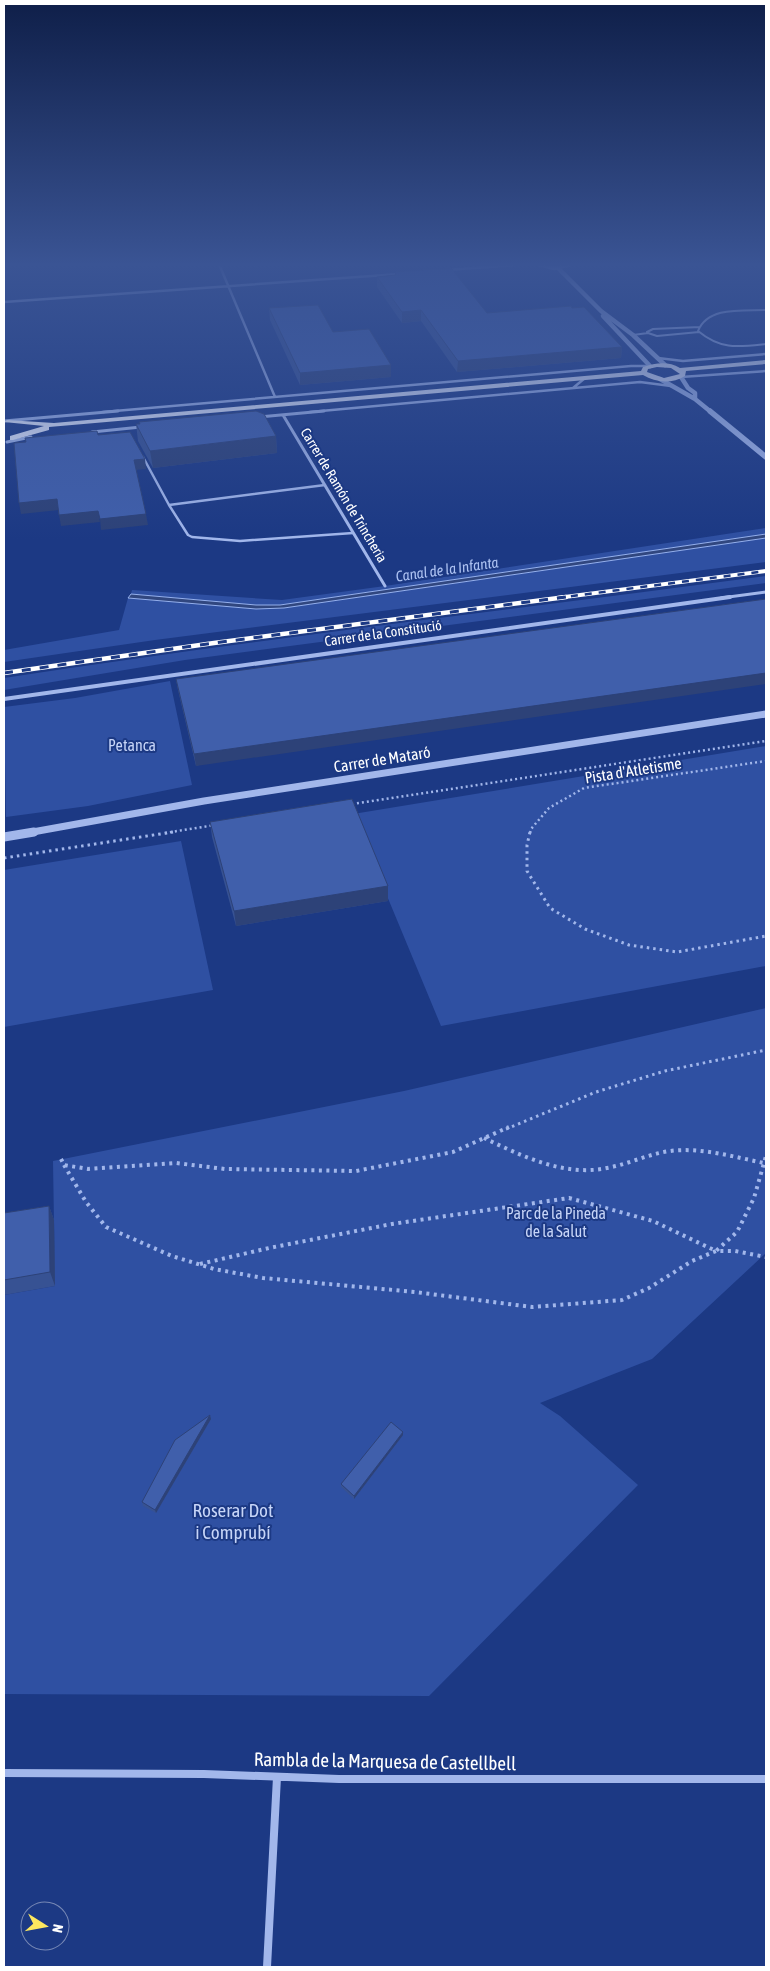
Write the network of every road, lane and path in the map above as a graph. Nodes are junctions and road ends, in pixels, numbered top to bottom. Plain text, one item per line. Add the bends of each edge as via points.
1 (257, 356) edge
2 (640, 356) edge
3 (742, 356) edge
4 (658, 358) joint
5 (643, 359) junction
6 (766, 362) edge
7 (665, 365) junction
8 (631, 366) junction
9 (650, 366) junction
10 (766, 371) edge
11 (644, 373) junction
12 (681, 373) junction
13 (696, 377) junction
14 (585, 378) junction
15 (660, 379) junction
16 (686, 384) junction
17 (672, 386) junction
18 (572, 388) junction
19 (275, 397) junction
20 (695, 399) junction
21 (283, 415) junction
22 (254, 417) edge
23 (5, 421) edge
24 (54, 425) junction
25 (150, 427) edge
26 (84, 432) edge
27 (34, 437) edge
28 (8, 441) edge
29 (142, 453) edge
30 (766, 456) edge
31 (325, 485) junction
32 (169, 505) junction
33 (353, 533) junction
34 (385, 586) dead end
35 (766, 592) edge
36 (4, 699) edge
37 (766, 714) edge
38 (766, 741) edge
39 (766, 761) edge
40 (347, 805) edge
41 (220, 824) edge
42 (4, 837) edge
43 (4, 858) edge
44 (766, 936) edge
45 (766, 1050) edge
46 (484, 1138) junction
47 (766, 1156) edge
48 (61, 1159) dead end
49 (764, 1163) junction
50 (64, 1165) junction
51 (716, 1251) junction
52 (766, 1257) edge
53 (200, 1264) junction
54 (4, 1773) edge
55 (277, 1777) junction
56 (766, 1778) edge
57 (267, 1967) edge

1 - 19 street
2 - 5 street
3 - 4 street via 682,361
4 - 7 street
5 - 8 street
5 - 9 street
6 - 12 main road
7 - 9 main road
7 - 12 main road
8 - 9 street
8 - 19 street
9 - 11 main road via 643,370
10 - 13 street
11 - 14 main road
11 - 15 main road
12 - 13 street
12 - 15 main road
12 - 16 street
13 - 16 street
14 - 18 street
14 - 24 main road
15 - 17 street
16 - 20 street via 695,393
17 - 18 street via 640,382
17 - 20 street
18 - 21 street
19 - 23 street
20 - 30 street
21 - 22 street
21 - 31 street, Carrer de Ramón de Trincheria
23 - 24 main road
23 - 28 main road via 17,428 17,433
24 - 28 main road
25 - 26 street
27 - 28 street
29 - 32 lane
31 - 32 lane
31 - 33 street, Carrer de Ramón de Trincheria
32 - 33 lane via 192,537 240,540
33 - 34 street, Carrer de Ramón de Trincheria
35 - 36 street, Carrer de la Constitució
37 - 42 street, Carrer de Mataró via 204,800
38 - 40 path
39 - 44 path, Pista d'Atletisme via 584,788 548,808 531,828 527,845 527,871 550,908 585,929 629,945 676,952
41 - 43 path
45 - 46 path via 665,1071 596,1092
46 - 49 path via 559,1169 603,1170 670,1152 709,1152
46 - 50 path via 453,1152 356,1171 225,1169 176,1164 88,1169
47 - 49 path
48 - 50 path
49 - 51 path via 754,1198 737,1232
50 - 53 path via 86,1202 106,1227 172,1256
51 - 52 path
51 - 53 path via 622,1300 532,1307 263,1278
51 - 53 path via 653,1221 569,1198 392,1224
54 - 55 street, Rambla de la Marquesa de Castellbell
55 - 56 street, Rambla de la Marquesa de Castellbell
55 - 57 street

